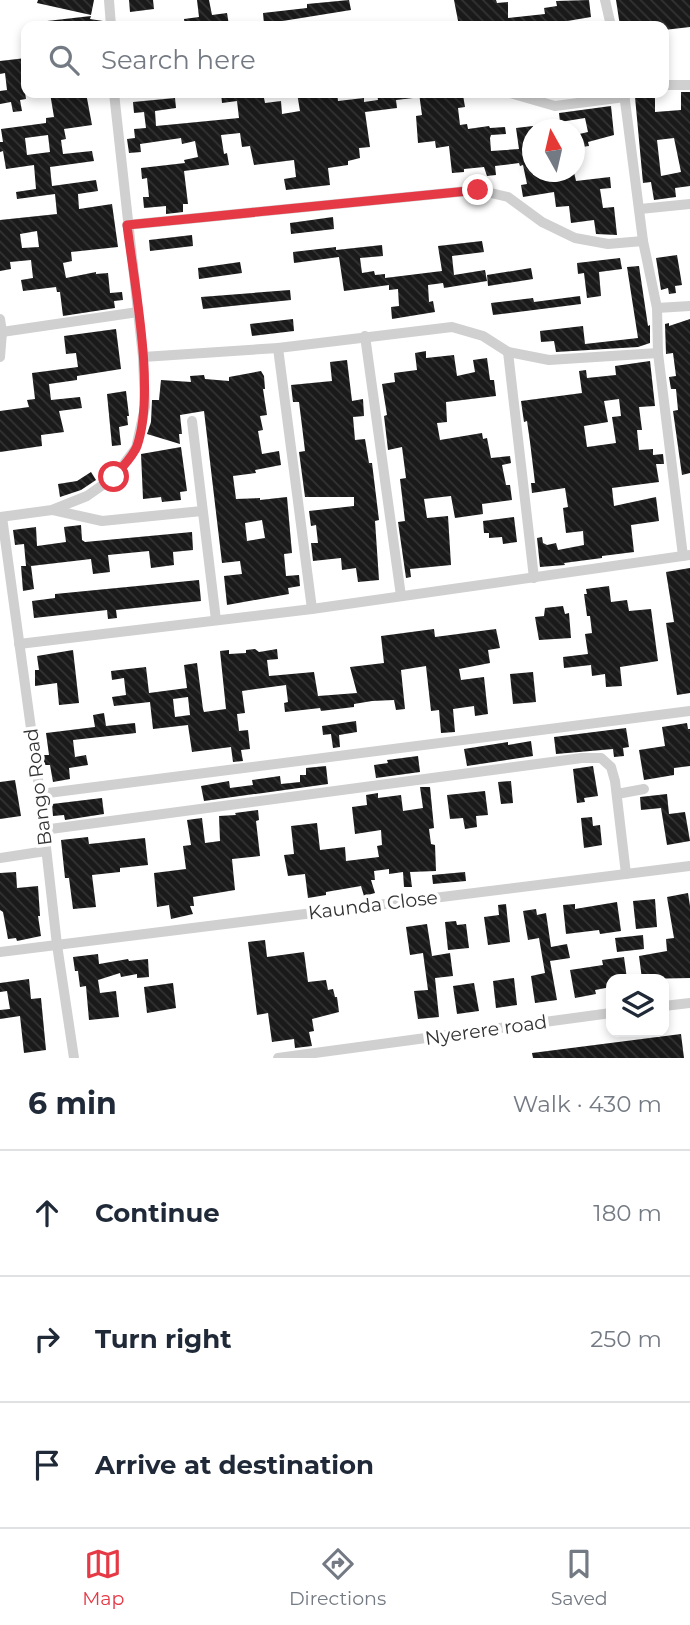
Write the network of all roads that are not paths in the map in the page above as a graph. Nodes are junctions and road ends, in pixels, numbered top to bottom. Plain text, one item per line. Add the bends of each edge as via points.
1 (109, 0) edge
2 (605, 0) edge
3 (111, 21) edge
4 (610, 21) edge
5 (669, 85) edge
6 (690, 85) edge
7 (114, 98) edge
8 (527, 98) edge
9 (605, 98) edge
10 (624, 98) edge
11 (690, 204) edge
12 (640, 209) junction
13 (127, 225) junction
14 (643, 241) junction
15 (690, 306) edge
16 (657, 308) junction
17 (138, 313) junction
18 (0, 319) edge
19 (2, 332) junction
20 (365, 336) junction
21 (278, 348) junction
22 (508, 352) junction
23 (658, 352) junction
24 (0, 357) edge
25 (143, 357) junction
26 (191, 421) dead end
27 (52, 510) junction
28 (202, 511) junction
29 (1, 517) edge
30 (687, 556) edge
31 (534, 578) junction
32 (401, 596) junction
33 (312, 609) junction
34 (216, 620) junction
35 (19, 644) junction
36 (690, 711) edge
37 (644, 789) dead end
38 (40, 794) junction
39 (617, 794) junction
40 (43, 830) junction
41 (46, 851) junction
42 (0, 858) edge
43 (690, 866) edge
44 (626, 874) junction
45 (57, 945) junction
46 (0, 952) edge
47 (690, 1003) edge
48 (669, 1005) edge
49 (606, 1014) edge
50 (74, 1058) edge
51 (278, 1058) edge

1 - 3 street
2 - 4 street
5 - 6 street
7 - 13 street
8 - 9 street via 555,106
10 - 12 street
11 - 12 street
12 - 14 street
13 - 14 street via 478,190 508,197 542,222 575,238 608,244
13 - 17 street
14 - 16 street
15 - 16 street
16 - 23 street
17 - 19 street
17 - 25 street
18 - 19 street
19 - 24 street
20 - 21 street
20 - 22 street via 452,327 483,335
20 - 32 street
21 - 25 street
21 - 33 street
22 - 23 street via 549,360
22 - 31 street
23 - 30 street
25 - 27 street via 145,407 136,448 114,477 87,496
26 - 28 street
27 - 28 street via 102,521
27 - 29 street
28 - 34 street
29 - 35 street, Bango Road
30 - 31 street
31 - 32 street
32 - 33 street
33 - 34 street
34 - 35 street
35 - 38 street, Bango Road
36 - 38 street
37 - 39 street
38 - 40 street, Bango Road
39 - 40 street via 611,767 601,758 582,758
39 - 44 street
40 - 41 street, Bango Road
41 - 42 street
41 - 45 street, Bango Road
43 - 44 street, Kaunda Close
44 - 45 street, Kaunda Close
45 - 46 street, Kaunda Close
45 - 50 street, Bango Road
47 - 48 street
49 - 51 street, Nyerere road

